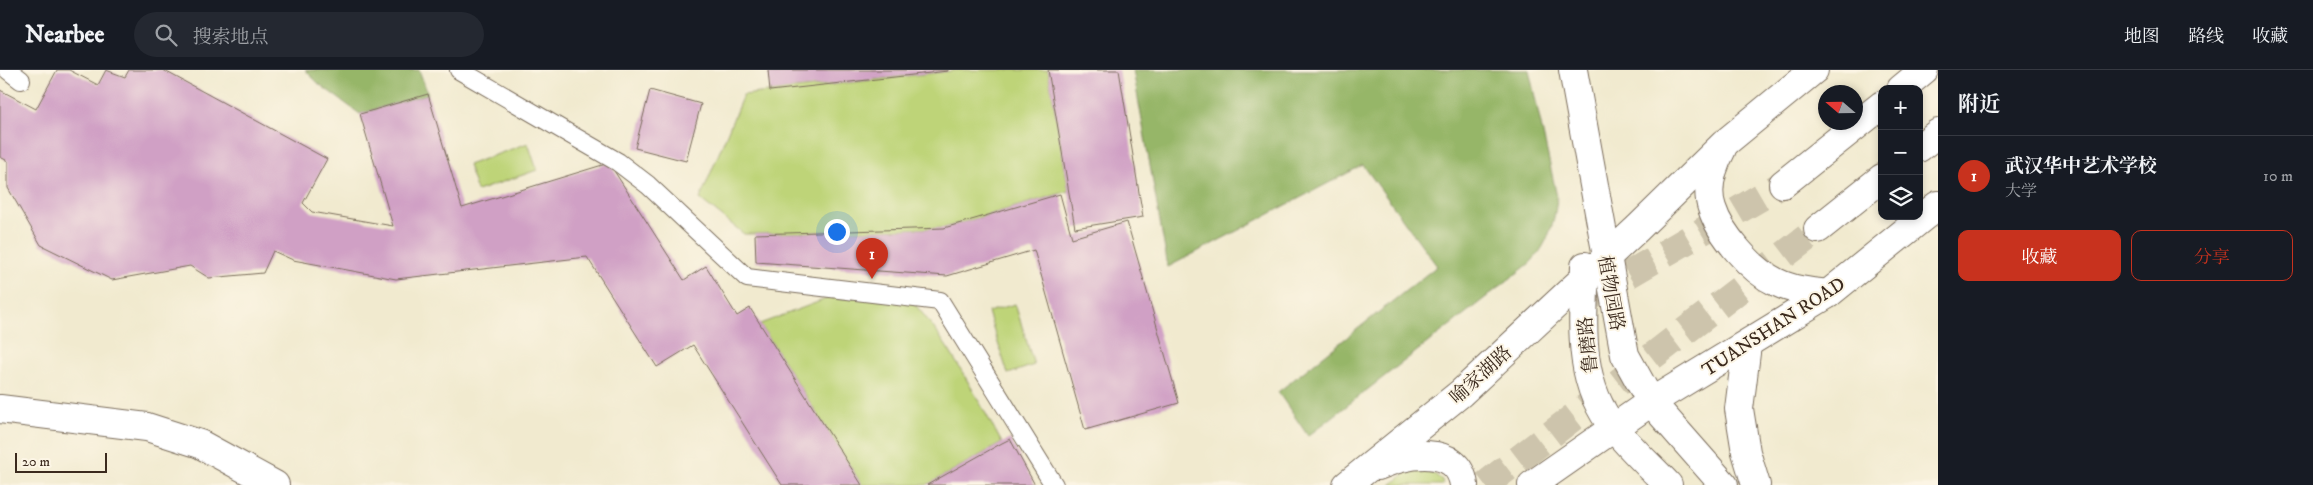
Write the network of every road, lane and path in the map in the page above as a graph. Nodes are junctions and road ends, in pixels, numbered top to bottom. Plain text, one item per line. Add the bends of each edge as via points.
1 (459, 70) edge
2 (1573, 70) edge
3 (1814, 70) edge
4 (1924, 70) edge
5 (1906, 85) edge
6 (1878, 107) edge
7 (1938, 134) edge
8 (1725, 143) junction
9 (1923, 145) edge
10 (1592, 178) junction
11 (1878, 181) edge
12 (1783, 184) tunnel mouth
13 (1938, 205) edge
14 (1818, 229) tunnel mouth
15 (1606, 256) junction
16 (1585, 276) junction
17 (1828, 294) junction
18 (1747, 345) junction
19 (1651, 402) junction
20 (0, 409) edge
21 (1613, 428) junction
22 (1354, 479) edge
23 (275, 485) edge
24 (1054, 485) edge
25 (1464, 485) edge
26 (1532, 485) edge
27 (1668, 485) edge
28 (1724, 485) edge
29 (1756, 485) edge

1 - 24 lane via 618,162 648,185 747,278 940,301
2 - 10 main road
3 - 8 main road
4 - 5 main road
6 - 12 main road
7 - 9 main road
8 - 15 main road
8 - 17 main road via 1712,167 1710,198 1712,208 1735,248 1774,281 1801,291
10 - 15 main road, 植物园路
10 - 16 main road, 鲁磨路
11 - 14 main road
13 - 17 main road, TUANSHAN ROAD
15 - 16 main road, 喻家湖路
15 - 19 main road, 植物园路 via 1625,355
16 - 21 main road, 鲁磨路 via 1582,332 1585,362 1592,387
16 - 22 main road, 喻家湖路 via 1461,393
17 - 18 main road, TUANSHAN ROAD
18 - 19 main road, TUANSHAN ROAD
18 - 29 main road via 1739,409 1746,452
19 - 21 main road
19 - 28 main road
20 - 23 main road via 147,427 200,444
21 - 26 main road
21 - 27 main road, 鲁磨路
22 - 25 main road via 1397,458 1431,454 1456,466 1463,476

